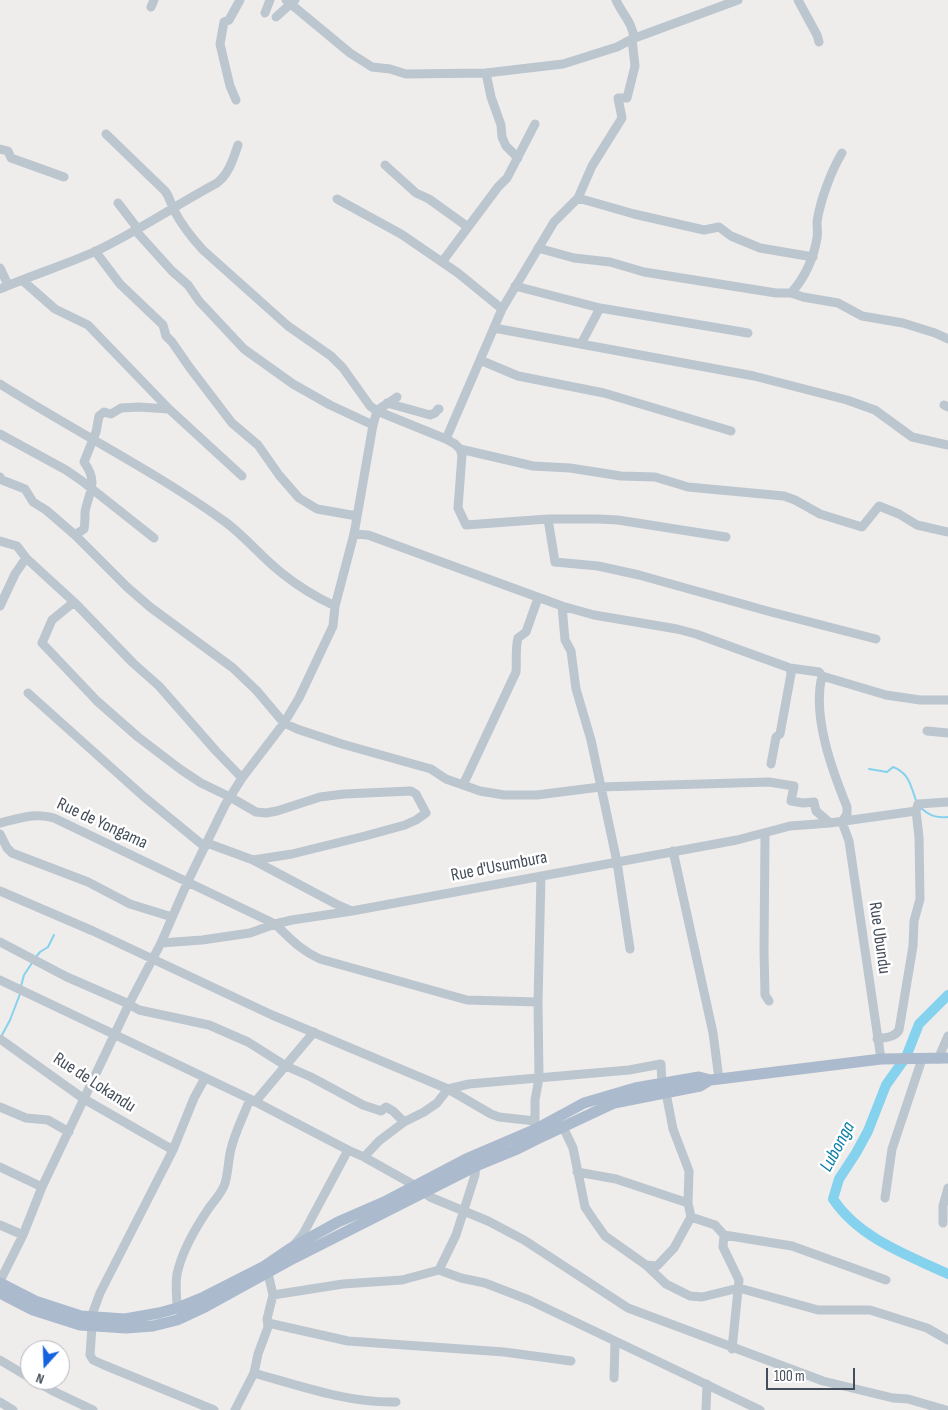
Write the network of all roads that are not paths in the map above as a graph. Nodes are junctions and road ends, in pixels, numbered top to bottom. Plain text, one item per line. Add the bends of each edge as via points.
1 (240, 0) edge
2 (270, 0) edge
3 (616, 0) edge
4 (738, 0) edge
5 (798, 0) edge
6 (291, 2) edge
7 (265, 13) dead end
8 (276, 18) dead end
9 (633, 39) junction
10 (819, 42) dead end
11 (486, 73) junction
12 (236, 100) dead end
13 (535, 124) dead end
14 (106, 134) dead end
15 (238, 145) dead end
16 (0, 149) edge
17 (842, 153) dead end
18 (518, 158) junction
19 (385, 165) dead end
20 (64, 177) dead end
21 (578, 198) junction
22 (337, 199) dead end
23 (118, 204) dead end
24 (172, 208) junction
25 (468, 227) junction
26 (136, 230) junction
27 (538, 248) junction
28 (95, 251) junction
29 (813, 257) junction
30 (442, 262) junction
31 (0, 268) edge
32 (22, 280) junction
33 (516, 286) junction
34 (4, 287) edge
35 (791, 293) junction
36 (600, 308) junction
37 (502, 309) junction
38 (494, 328) junction
39 (748, 334) dead end
40 (948, 339) edge
41 (581, 344) junction
42 (480, 360) junction
43 (0, 384) edge
44 (397, 397) dead end
45 (387, 403) junction
46 (170, 409) junction
47 (439, 409) dead end
48 (377, 411) junction
49 (373, 425) junction
50 (731, 432) dead end
51 (0, 434) edge
52 (446, 439) junction
53 (93, 440) junction
54 (948, 446) edge
55 (460, 449) junction
56 (242, 476) dead end
57 (0, 478) edge
58 (93, 489) junction
59 (357, 516) junction
60 (548, 518) junction
61 (948, 532) edge
62 (354, 534) junction
63 (76, 535) junction
64 (726, 537) dead end
65 (154, 538) dead end
66 (0, 541) edge
67 (26, 558) junction
68 (538, 598) junction
69 (74, 602) junction
70 (0, 606) edge
71 (335, 606) junction
72 (562, 606) junction
73 (876, 639) dead end
74 (790, 668) junction
75 (822, 676) junction
76 (28, 693) dead end
77 (948, 700) edge
78 (284, 723) junction
79 (928, 731) dead end
80 (948, 733) edge
81 (771, 764) dead end
82 (242, 778) junction
83 (463, 785) junction
84 (600, 787) junction
85 (230, 797) junction
86 (948, 802) edge
87 (916, 811) junction
88 (842, 822) junction
89 (830, 823) junction
90 (0, 824) edge
91 (0, 834) edge
92 (765, 834) junction
93 (206, 845) junction
94 (673, 851) junction
95 (253, 860) junction
96 (617, 862) junction
97 (541, 876) junction
98 (188, 881) junction
99 (0, 891) edge
100 (352, 911) junction
101 (172, 917) junction
102 (276, 924) junction
103 (0, 942) edge
104 (161, 943) junction
105 (630, 949) dead end
106 (153, 958) junction
107 (0, 980) edge
108 (768, 1001) dead end
109 (538, 1002) junction
110 (130, 1004) junction
111 (314, 1032) junction
112 (115, 1034) junction
113 (948, 1036) edge
114 (0, 1039) edge
115 (877, 1039) junction
116 (916, 1058) junction
117 (943, 1058) edge
118 (881, 1060) junction
119 (286, 1066) junction
120 (204, 1078) junction
121 (540, 1078) junction
122 (714, 1080) junction
123 (448, 1089) junction
124 (664, 1089) junction
125 (84, 1098) junction
126 (613, 1099) junction
127 (252, 1100) junction
128 (0, 1107) edge
129 (404, 1122) junction
130 (563, 1127) junction
131 (536, 1130) junction
132 (69, 1132) junction
133 (173, 1150) junction
134 (348, 1150) junction
135 (364, 1157) junction
136 (476, 1166) junction
137 (0, 1167) edge
138 (578, 1172) junction
139 (414, 1185) junction
140 (42, 1187) junction
141 (948, 1188) edge
142 (425, 1194) junction
143 (885, 1198) dead end
144 (688, 1203) junction
145 (463, 1211) junction
146 (691, 1217) junction
147 (943, 1223) dead end
148 (0, 1225) edge
149 (23, 1234) junction
150 (724, 1235) junction
151 (291, 1248) junction
152 (646, 1265) junction
153 (281, 1267) junction
154 (266, 1270) junction
155 (438, 1270) junction
156 (886, 1280) dead end
157 (0, 1282) edge
158 (739, 1288) junction
159 (0, 1293) edge
160 (273, 1295) junction
161 (177, 1308) junction
162 (92, 1322) junction
163 (268, 1323) junction
164 (948, 1340) edge
165 (615, 1342) junction
166 (732, 1348) junction
167 (0, 1360) edge
168 (571, 1361) dead end
169 (20, 1372) edge
170 (254, 1373) junction
171 (614, 1378) dead end
172 (707, 1384) junction
173 (52, 1390) edge
174 (0, 1402) edge
175 (396, 1402) dead end
176 (13, 1410) edge
177 (93, 1410) edge
178 (214, 1410) edge
179 (235, 1410) edge
180 (706, 1410) edge
181 (760, 1410) edge
182 (946, 1410) edge

1 - 12 street via 224,22 220,44
2 - 7 street
3 - 9 street via 630,23
4 - 9 street
5 - 10 street
6 - 8 street
6 - 11 street via 350,54 372,67 406,74
9 - 11 street via 563,64
9 - 21 street via 635,66 627,98 618,98 622,118 592,166
11 - 18 street via 502,137
13 - 18 street
14 - 24 street via 165,191
15 - 24 street via 224,179
16 - 20 street via 8,152 11,158
17 - 29 street via 830,178 819,216
18 - 25 street via 507,178
19 - 25 street via 416,193
21 - 27 street via 554,222
21 - 29 street via 704,230 719,227 731,236 760,248
22 - 30 street via 401,234
23 - 26 street
24 - 26 street
24 - 48 street via 203,250 288,326 331,356
25 - 30 street
26 - 28 street
26 - 49 street via 244,349 293,384
27 - 33 street
27 - 35 street via 644,272
28 - 32 street
28 - 59 street via 120,284 163,325 166,336 232,422 258,445 299,498 317,509
29 - 35 street
30 - 37 street
31 - 34 street
32 - 34 street
32 - 46 street via 55,309 88,325
33 - 36 street
33 - 37 street
35 - 40 street via 838,304 862,316 903,323
36 - 39 street
36 - 41 street
37 - 38 street
38 - 41 street
38 - 42 street
41 - 54 street via 754,376 847,400 875,410 912,437
42 - 50 street via 518,376 604,393
42 - 52 street
43 - 53 street
44 - 45 street
45 - 47 street via 430,415
45 - 48 street
46 - 53 street via 139,407 121,408 110,414 104,412 99,416
46 - 56 street
48 - 49 street
48 - 52 street
49 - 59 street
51 - 58 street via 66,470
52 - 55 street
53 - 58 street via 84,462 90,470
53 - 71 street via 225,522 283,574
55 - 60 street via 458,508 466,525
55 - 61 street via 533,466 655,477 688,487 784,496 820,514 862,527 879,506 917,525
57 - 63 street via 24,489 33,502
58 - 63 street via 84,529
58 - 65 street
59 - 62 street
60 - 64 street via 618,520
60 - 73 street via 555,562 598,566 640,575
62 - 68 street via 368,535
62 - 71 street
63 - 78 street via 132,592 233,668 257,690
66 - 67 street via 17,546
67 - 69 street
67 - 70 street
68 - 72 street
68 - 83 street via 526,632 518,638 516,672
69 - 82 street via 159,686
69 - 85 street via 52,620 42,643 49,652 138,737 194,779
71 - 78 street via 334,626
72 - 74 street via 594,615 677,628
72 - 84 street via 565,640 571,651 576,688
74 - 75 street via 818,672
74 - 81 street via 780,734 776,737
75 - 77 street via 886,695
75 - 88 street via 821,719 825,749 847,807
76 - 93 street via 143,796
78 - 82 street
78 - 83 street via 342,744 431,769
79 - 80 street
82 - 85 street
83 - 84 street via 504,795 537,796
84 - 89 street via 769,782 794,786 791,801 814,802 816,811
84 - 96 street
85 - 93 street
85 - 95 street via 256,812 266,813 320,796 411,791 426,813 405,825 365,836
86 - 87 street, Rue d'Usumbura via 918,804
87 - 88 street, Rue d'Usumbura
87 - 115 street via 920,899 914,921 912,955 899,1030 892,1037
88 - 89 street, Rue d'Usumbura
88 - 115 street, Rue Ubundu via 849,841
89 - 92 street, Rue d'Usumbura via 790,826
90 - 98 street, Rue de Yongama via 44,814
91 - 101 street via 7,848 16,855 88,882 130,904
92 - 94 street, Rue d'Usumbura
92 - 108 street via 764,951 765,995
93 - 95 street
93 - 98 street
94 - 96 street, Rue d'Usumbura
94 - 122 street via 714,1033
95 - 100 street
96 - 97 street, Rue d'Usumbura
96 - 105 street
97 - 100 street, Rue d'Usumbura
97 - 109 street
98 - 101 street
98 - 102 street, Rue de Yongama
99 - 106 street
100 - 102 street, Rue d'Usumbura
101 - 104 street
102 - 104 street, Rue d'Usumbura via 250,933
102 - 109 street via 294,944 320,959 467,1000
103 - 110 street via 67,977
104 - 106 street
106 - 110 street
106 - 111 street via 247,1004
107 - 112 street
109 - 121 street
110 - 112 street
110 - 119 street via 156,1015 209,1025 254,1045
111 - 119 street
111 - 123 street
112 - 120 street
112 - 125 street
113 - 117 street via 942,1045
114 - 125 street, Rue de Lokandu
115 - 118 street, Rue Ubundu
116 - 117 main road
116 - 118 main road
116 - 143 street via 892,1149
118 - 122 main road
119 - 127 street
119 - 129 street via 363,1105 381,1111 386,1107
120 - 127 street
120 - 133 street
121 - 123 street
121 - 124 street via 662,1064
121 - 131 street via 535,1100
122 - 124 main road via 700,1086
123 - 129 street via 437,1103
123 - 131 street via 491,1114
124 - 126 main road
124 - 144 street via 673,1129 689,1171
125 - 132 street
125 - 133 street, Rue de Lokandu
126 - 130 main road
126 - 131 main road via 584,1103
127 - 134 street
127 - 161 street via 231,1147 224,1187 182,1258 177,1278
128 - 132 street via 26,1118 48,1120
129 - 135 street
130 - 131 main road
130 - 138 street via 573,1148
131 - 136 main road via 515,1150
131 - 139 main road
132 - 140 street
133 - 162 street via 100,1293
134 - 135 street
134 - 151 street via 303,1234
135 - 139 street
136 - 142 main road
136 - 145 street
137 - 140 street
138 - 144 street via 616,1179
138 - 152 street via 585,1207 606,1236
139 - 142 street
139 - 151 main road
140 - 149 street
141 - 147 street
142 - 145 street
142 - 153 main road
144 - 146 street
145 - 155 street via 456,1234
145 - 166 street via 524,1240 628,1308
146 - 150 street via 715,1225
146 - 152 street via 674,1248 657,1266
148 - 149 street
149 - 157 street
150 - 156 street via 792,1246
150 - 158 street via 723,1247 739,1280
151 - 153 street
151 - 154 main road
152 - 158 street via 666,1284 690,1296 702,1297
153 - 154 main road
154 - 160 street
154 - 161 main road
154 - 162 main road via 177,1320 126,1328
155 - 160 street via 402,1280 343,1284
155 - 165 street via 529,1300
157 - 162 main road via 35,1301
158 - 164 street via 818,1310 879,1312 931,1330
158 - 166 street
159 - 162 main road via 56,1318
160 - 163 street
161 - 162 main road via 141,1318
162 - 178 street via 90,1355 93,1360
163 - 168 street via 348,1341 495,1351
163 - 170 street
165 - 171 street
165 - 172 street
166 - 182 street via 823,1381
167 - 169 street
170 - 175 street via 336,1395
170 - 179 street
172 - 180 street
172 - 181 street
173 - 177 street
174 - 176 street

